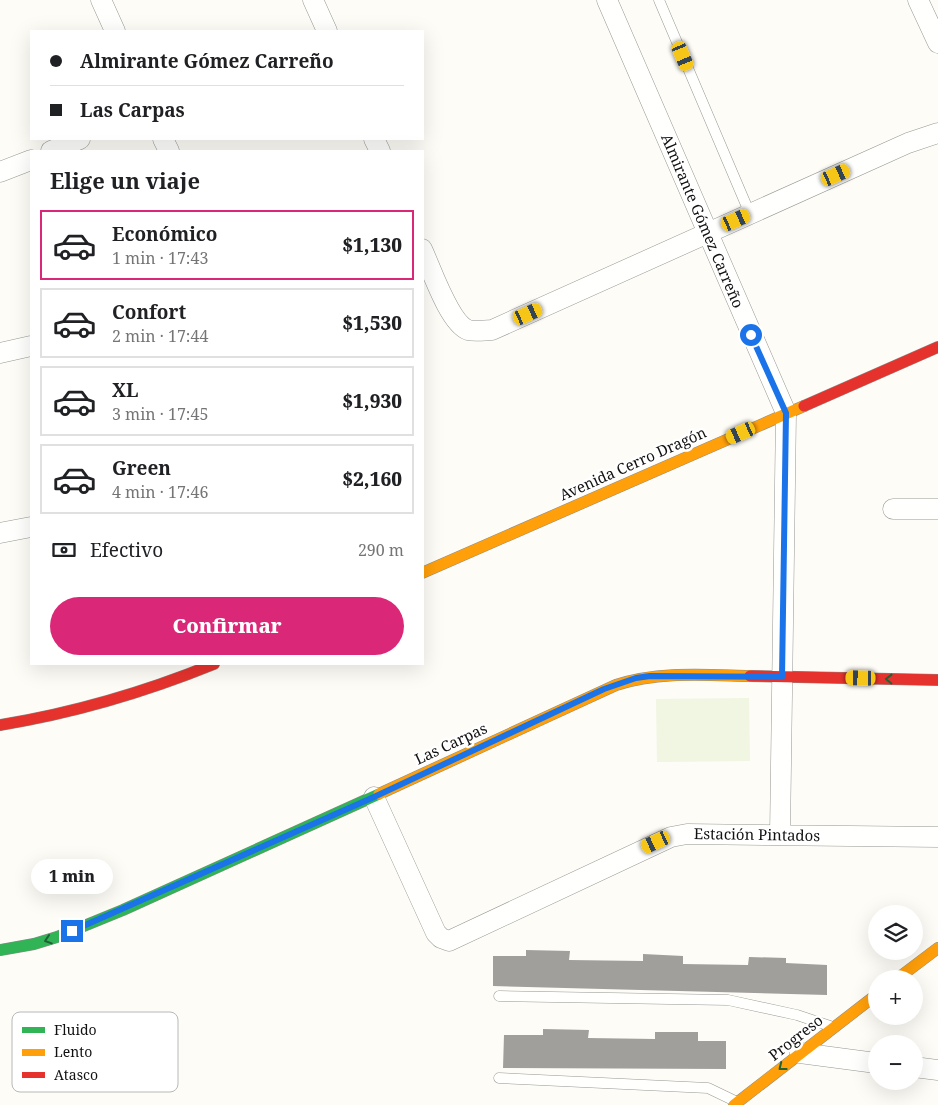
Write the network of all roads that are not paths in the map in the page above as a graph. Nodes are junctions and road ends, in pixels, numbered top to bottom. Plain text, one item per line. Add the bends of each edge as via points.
1 (101, 0) edge
2 (313, 0) edge
3 (607, 0) edge
4 (659, 0) edge
5 (918, 0) edge
6 (115, 30) edge
7 (327, 30) edge
8 (938, 43) edge
9 (938, 133) edge
10 (78, 140) edge
11 (53, 150) edge
12 (30, 160) edge
13 (0, 172) edge
14 (750, 214) junction
15 (708, 233) junction
16 (424, 254) edge
17 (30, 346) edge
18 (938, 346) edge
19 (0, 353) edge
20 (786, 413) junction
21 (893, 509) dead end
22 (938, 509) edge
23 (30, 527) edge
24 (0, 533) edge
25 (424, 572) edge
26 (211, 665) edge
27 (782, 677) junction
28 (938, 680) edge
29 (0, 725) edge
30 (374, 797) junction
31 (780, 835) junction
32 (938, 838) edge
33 (0, 950) edge
34 (933, 956) edge
35 (911, 970) edge
36 (499, 996) dead end
37 (868, 1001) edge
38 (834, 1028) junction
39 (800, 1053) junction
40 (868, 1062) edge
41 (923, 1068) edge
42 (938, 1070) edge
43 (499, 1078) dead end
44 (736, 1104) edge

1 - 6 street
2 - 7 street
3 - 15 street, Almirante Gómez Carreño
4 - 14 lane
5 - 8 street
9 - 14 street via 908,143
10 - 11 street
12 - 13 street
14 - 15 street
15 - 16 street via 492,330 479,331 468,330 450,313
15 - 20 street, Almirante Gómez Carreño
17 - 19 street
18 - 20 street, Avenida Cerro Dragón
20 - 25 street, Avenida Cerro Dragón
20 - 27 street, Almirante Gómez Carreño
21 - 22 street
23 - 24 street
26 - 29 street via 115,699
28 -> 27 street, Las Carpas
27 - 30 street, Las Carpas via 684,675 636,678 604,689
27 - 31 street, Almirante Gómez Carreño
30 - 31 street, Estación Pintados via 436,934 449,941 671,837 687,834
30 -> 33 street, Las Carpas via 72,931 34,944
31 - 32 street, Estación Pintados
34 - 35 street
36 - 38 lane via 728,1000 797,1015
37 - 38 street, Progreso
38 - 39 street, Progreso
39 - 40 street
39 -> 44 street, Progreso
41 - 42 street
43 - 44 lane via 708,1088

